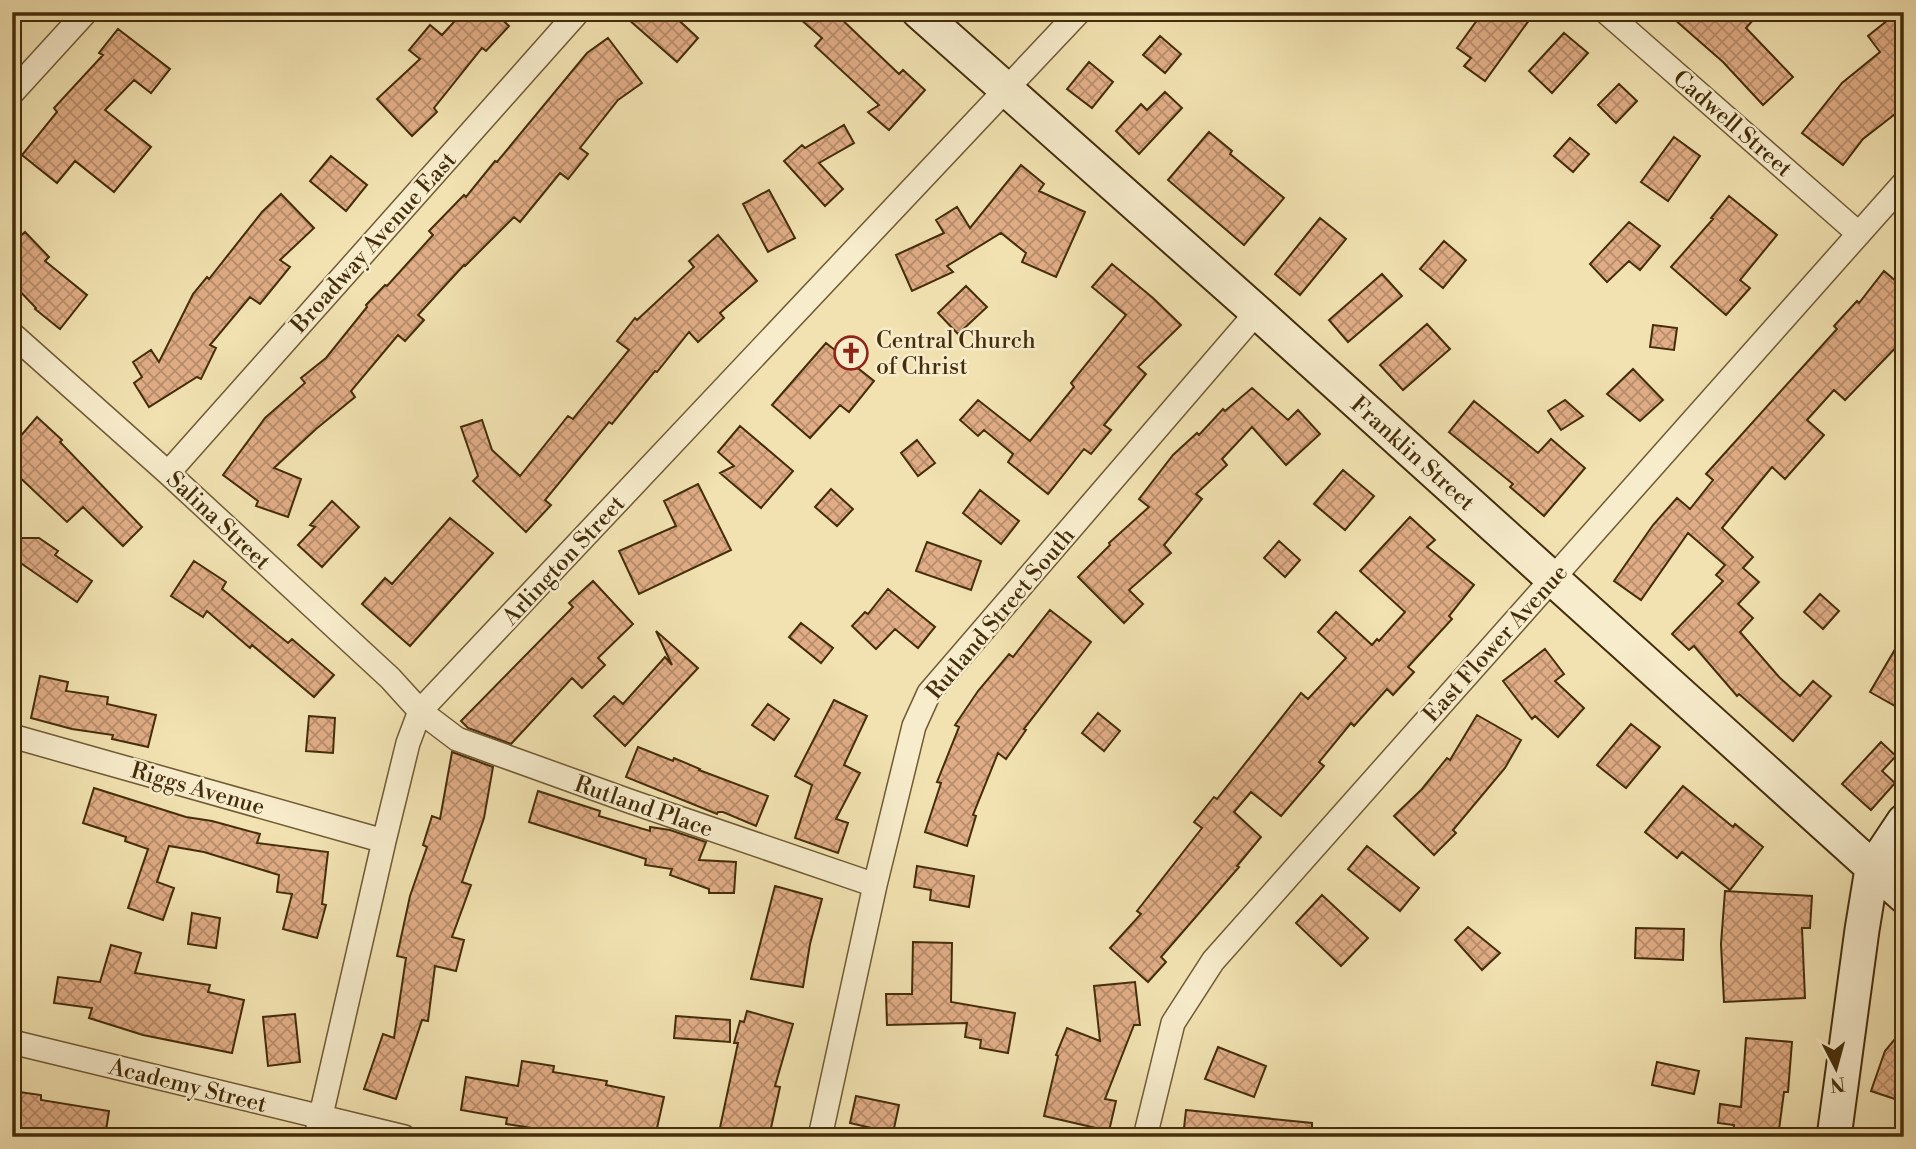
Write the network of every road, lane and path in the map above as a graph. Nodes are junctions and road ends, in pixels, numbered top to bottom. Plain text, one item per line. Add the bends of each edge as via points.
1 (86, 12) edge
2 (578, 12) edge
3 (919, 12) edge
4 (1079, 12) edge
5 (1606, 12) edge
6 (1006, 90) junction
7 (12, 93) edge
8 (1904, 183) edge
9 (1859, 234) junction
10 (1256, 312) junction
11 (12, 334) edge
12 (168, 473) junction
13 (1552, 578) junction
14 (420, 711) junction
15 (12, 736) edge
16 (1904, 821) edge
17 (384, 841) junction
18 (1872, 869) junction
19 (875, 885) junction
20 (1904, 896) edge
21 (12, 1042) edge
22 (319, 1127) edge
23 (404, 1137) edge
24 (820, 1137) edge
25 (1145, 1137) edge
26 (1834, 1137) edge

1 - 7 street
2 - 12 street, Broadway Avenue East
3 - 6 street, Franklin Street
4 - 6 street, Arlington Street
5 - 9 street, Cadwell Street
6 - 10 street, Franklin Street
6 - 14 street, Arlington Street
8 - 9 street, East Flower Avenue
9 - 13 street, East Flower Avenue
10 - 13 street, Franklin Street
10 - 19 street, Rutland Street South via 929,693 914,726
11 - 12 street, Salina Street
12 - 14 street, Salina Street
13 - 18 street, Franklin Street
13 - 25 street, East Flower Avenue via 1213,961 1173,1023
14 - 17 street, Arlington Street
14 - 19 street, Rutland Place via 457,739
15 - 17 street, Riggs Avenue
16 - 18 street
17 - 22 street, Arlington Street
18 - 20 street, Franklin Street
18 - 26 street
19 - 24 street, Rutland Street South
21 - 22 street, Academy Street
22 - 23 street, Academy Street

